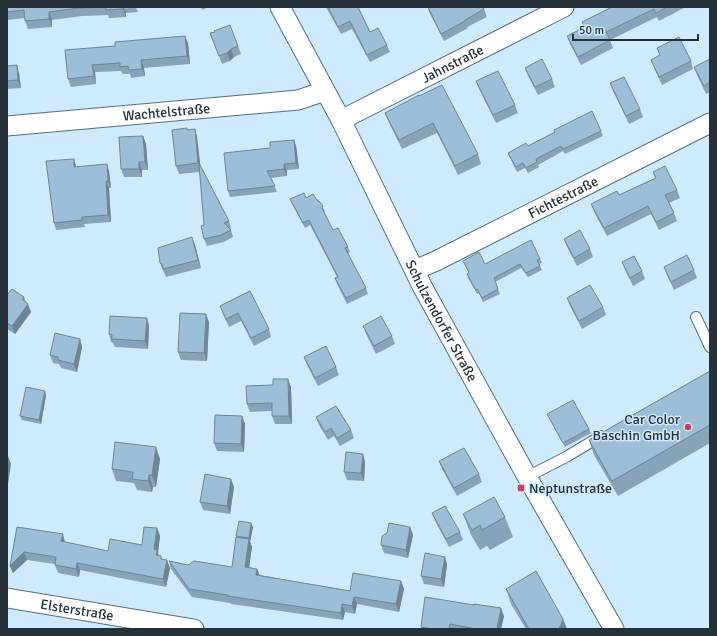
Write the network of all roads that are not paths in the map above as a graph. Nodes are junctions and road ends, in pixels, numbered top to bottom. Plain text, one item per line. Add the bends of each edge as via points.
1 (280, 7) edge
2 (564, 7) edge
3 (325, 91) junction
4 (341, 120) junction
5 (710, 123) edge
6 (7, 126) edge
7 (415, 270) junction
8 (696, 318) dead end
9 (710, 347) edge
10 (612, 430) edge
11 (527, 477) junction
12 (7, 598) edge
13 (194, 629) edge
14 (614, 629) edge

1 - 3 street, Schulzendorfer Straße
2 - 4 street, Jahnstraße
3 - 4 street, Schulzendorfer Straße
3 - 6 street, Wachtelstraße via 298,100
4 - 7 street, Schulzendorfer Straße
5 - 7 street, Fichtestraße
7 - 11 street, Schulzendorfer Straße
8 - 9 lane
10 - 11 lane
11 - 14 street, Schulzendorfer Straße
12 - 13 street, Elsterstraße

